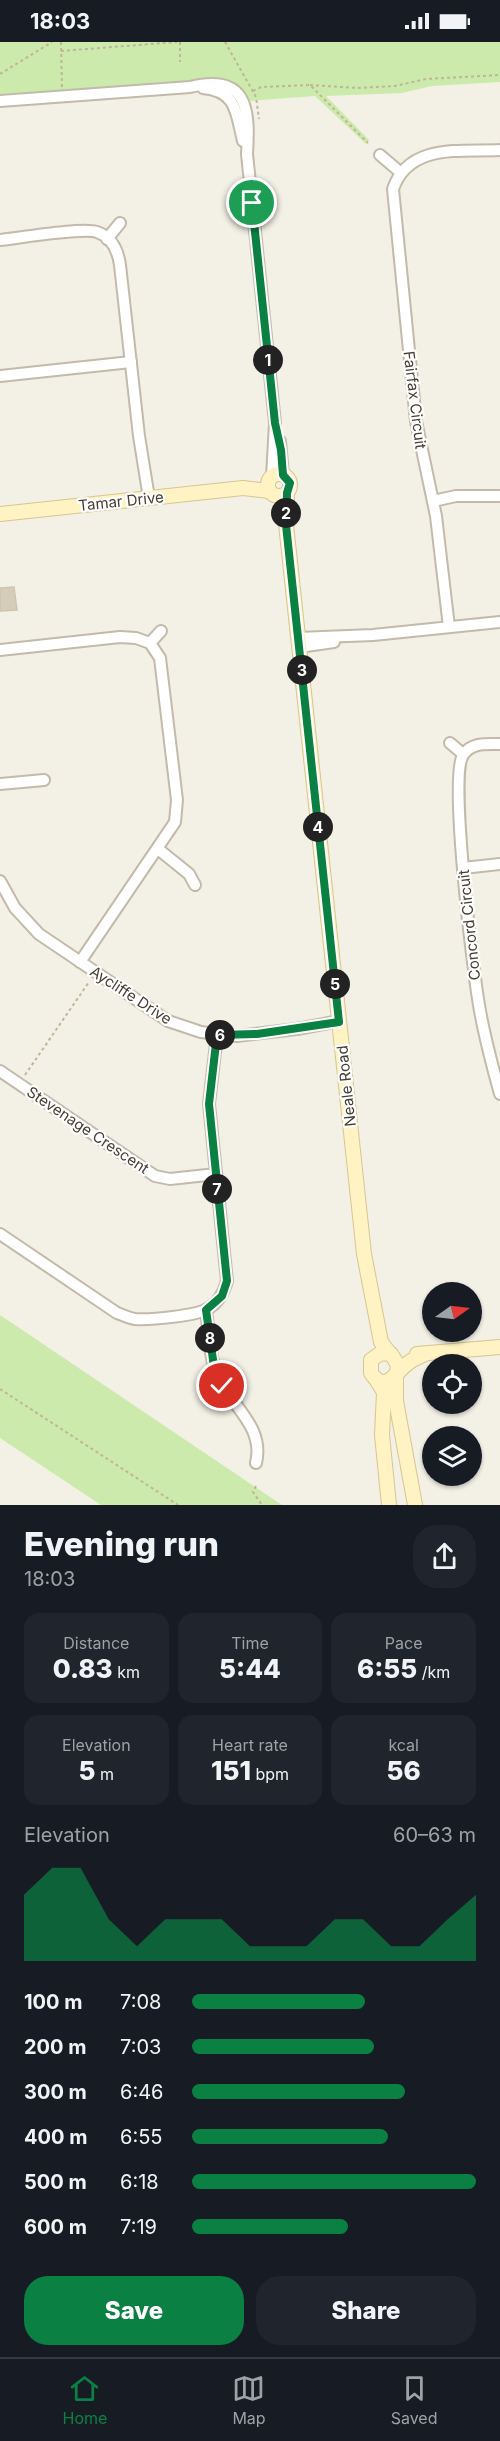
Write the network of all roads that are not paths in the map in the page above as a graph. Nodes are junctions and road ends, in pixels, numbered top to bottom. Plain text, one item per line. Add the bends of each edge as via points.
1 (0, 101) edge
2 (500, 150) edge
3 (380, 155) dead end
4 (400, 172) junction
5 (120, 223) dead end
6 (108, 239) junction
7 (0, 240) edge
8 (131, 362) junction
9 (0, 376) edge
10 (276, 485) junction
11 (500, 496) edge
12 (146, 498) junction
13 (433, 501) junction
14 (0, 514) edge
15 (500, 622) edge
16 (449, 627) junction
17 (161, 631) dead end
18 (150, 643) junction
19 (298, 643) junction
20 (0, 650) edge
21 (450, 743) dead end
22 (500, 744) edge
23 (463, 754) junction
24 (44, 780) dead end
25 (0, 784) edge
26 (158, 849) junction
27 (500, 864) edge
28 (463, 867) junction
29 (0, 881) edge
30 (195, 885) dead end
31 (80, 962) junction
32 (340, 1025) junction
33 (217, 1035) junction
34 (0, 1071) edge
35 (500, 1094) edge
36 (216, 1174) junction
37 (0, 1234) edge
38 (369, 1289) junction
39 (206, 1310) junction
40 (500, 1347) edge
41 (390, 1354) junction
42 (422, 1354) edge
43 (425, 1354) edge
44 (422, 1355) edge
45 (371, 1360) junction
46 (397, 1374) junction
47 (376, 1379) junction
48 (256, 1463) dead end
49 (389, 1505) edge
50 (415, 1505) edge

1 - 10 street, Neale Road via 190,87 218,90 235,97 247,154 281,450
2 - 4 street via 423,156
3 - 4 street
4 - 13 street, Fairfax Circuit via 393,189 394,212 416,421
5 - 6 street
6 - 7 street via 88,231
6 - 8 street via 117,249 120,265
8 - 9 street
8 - 12 street
10 - 12 street, Tamar Drive
10 - 19 street, Neale Road via 286,525
11 - 13 street via 456,496
12 - 14 street, Tamar Drive
13 - 16 street, Fairfax Circuit
15 - 16 street
16 - 19 street
17 - 18 street
18 - 20 street via 120,637
18 - 26 street via 162,667 177,808 175,822
19 - 32 street, Neale Road
21 - 23 street
22 - 23 street via 473,746
23 - 28 street, Concord Circuit via 458,772
24 - 25 street
26 - 30 street via 184,870
26 - 31 street
27 - 28 street
28 - 35 street, Concord Circuit via 479,1005
29 - 31 street, Aycliffe Drive via 26,921
31 - 33 street, Aycliffe Drive via 168,1022
32 - 33 street, Aycliffe Drive
32 - 38 street, Neale Road
33 - 36 street via 209,1104
34 - 36 street, Stevenage Crescent via 155,1176 170,1179
36 - 39 street via 227,1281 222,1296
37 - 39 street via 129,1318
38 - 41 street, Neale Road via 381,1342
38 - 45 street, Neale Road
39 - 48 street via 214,1367 227,1394 253,1430
40 - 43 street
41 - 42 street
41 - 45 street via 377,1354
41 - 46 street via 397,1360
44 - 46 street
45 - 47 street via 371,1373
46 - 47 street via 385,1381
46 - 50 street via 396,1401
47 - 49 street via 384,1392 382,1435

